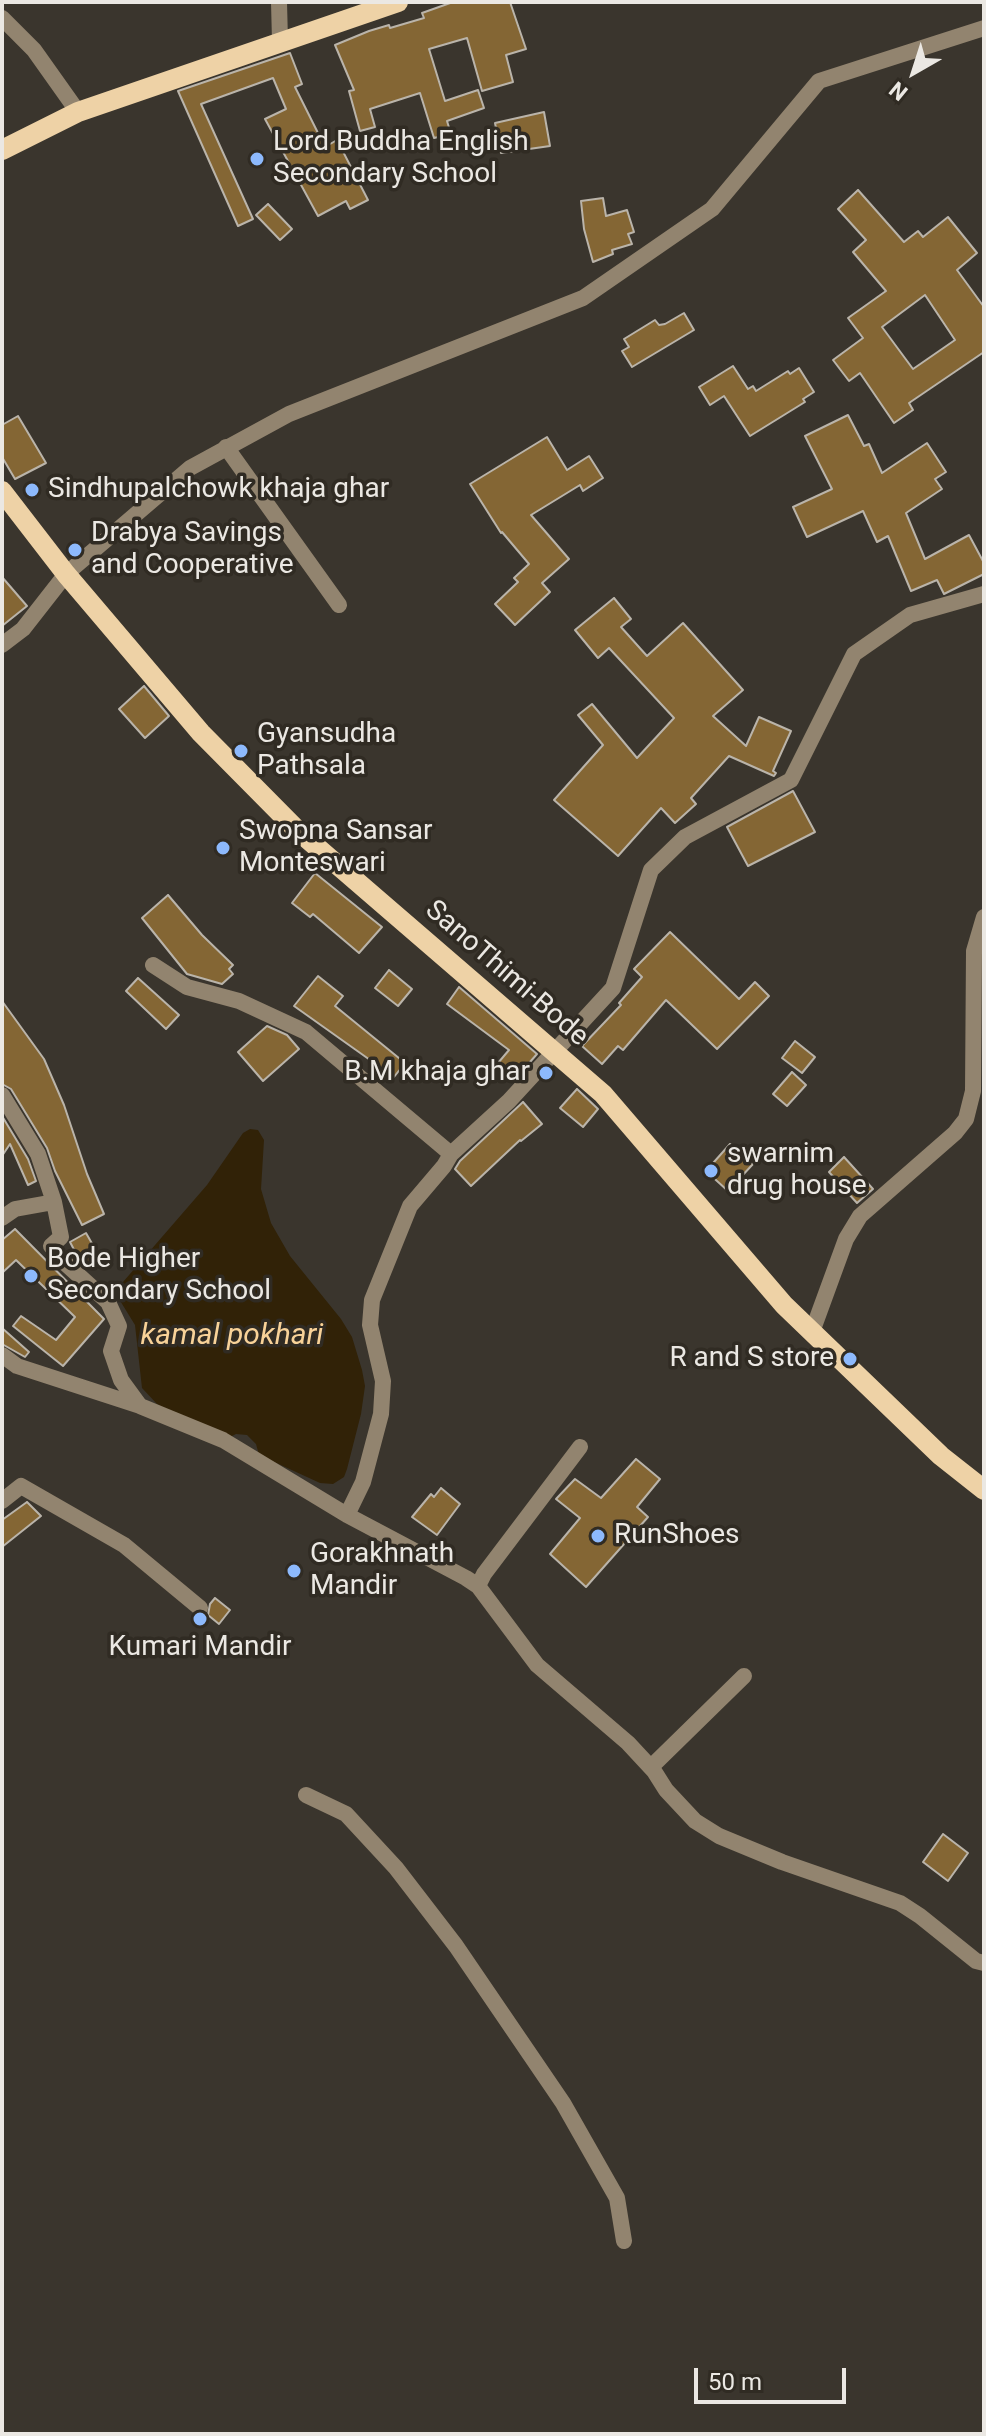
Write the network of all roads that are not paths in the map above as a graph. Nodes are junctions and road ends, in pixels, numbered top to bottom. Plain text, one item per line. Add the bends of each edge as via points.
1 (279, 2) edge
2 (398, 2) edge
3 (2, 18) edge
4 (984, 28) edge
5 (280, 41) junction
6 (78, 112) junction
7 (2, 150) edge
8 (226, 447) junction
9 (2, 491) edge
10 (66, 574) junction
11 (984, 594) edge
12 (339, 605) dead end
13 (2, 645) edge
14 (984, 917) edge
15 (153, 965) dead end
16 (555, 1053) junction
17 (2, 1095) edge
18 (451, 1154) junction
19 (54, 1202) junction
20 (2, 1218) edge
21 (812, 1332) junction
22 (2, 1355) edge
23 (140, 1406) junction
24 (580, 1447) dead end
25 (984, 1490) edge
26 (2, 1501) edge
27 (347, 1515) junction
28 (478, 1586) junction
29 (200, 1608) dead end
30 (744, 1676) dead end
31 (651, 1767) junction
32 (306, 1795) dead end
33 (984, 1963) edge
34 (624, 2241) dead end

1 - 5 street
2 - 5 main road
3 - 6 street via 34,50
4 - 8 street via 819,81 712,209 583,298 289,414
5 - 6 main road
6 - 7 main road
8 - 10 street via 190,468
8 - 12 street
9 - 10 main road, SanoThimi-Bode
10 - 13 street via 23,629
10 - 16 main road, SanoThimi-Bode via 201,733 297,830
11 - 16 street via 910,615 854,654 791,780 685,837 651,870 613,988
14 - 21 street via 974,951 973,1091 966,1119 860,1216 846,1239
15 - 18 street via 187,987 239,1001 306,1032
16 - 18 street
16 - 21 main road, SanoThimi-Bode via 603,1094
17 - 19 street via 38,1154
18 - 27 street via 410,1206 372,1300 370,1325 383,1381 381,1414 363,1482
19 - 20 street via 15,1209
19 - 23 street via 61,1237 51,1246 108,1302 119,1326 111,1351 121,1380
21 - 25 main road, SanoThimi-Bode via 941,1456
22 - 23 street via 17,1366
23 - 27 street via 223,1440
24 - 28 street
26 - 29 street via 21,1486 124,1545
27 - 28 street
28 - 31 street via 537,1665
30 - 31 street
31 - 33 street via 681,1807 719,1836 900,1903
32 - 34 street via 346,1814 456,1946 563,2103 602,2171 617,2198

